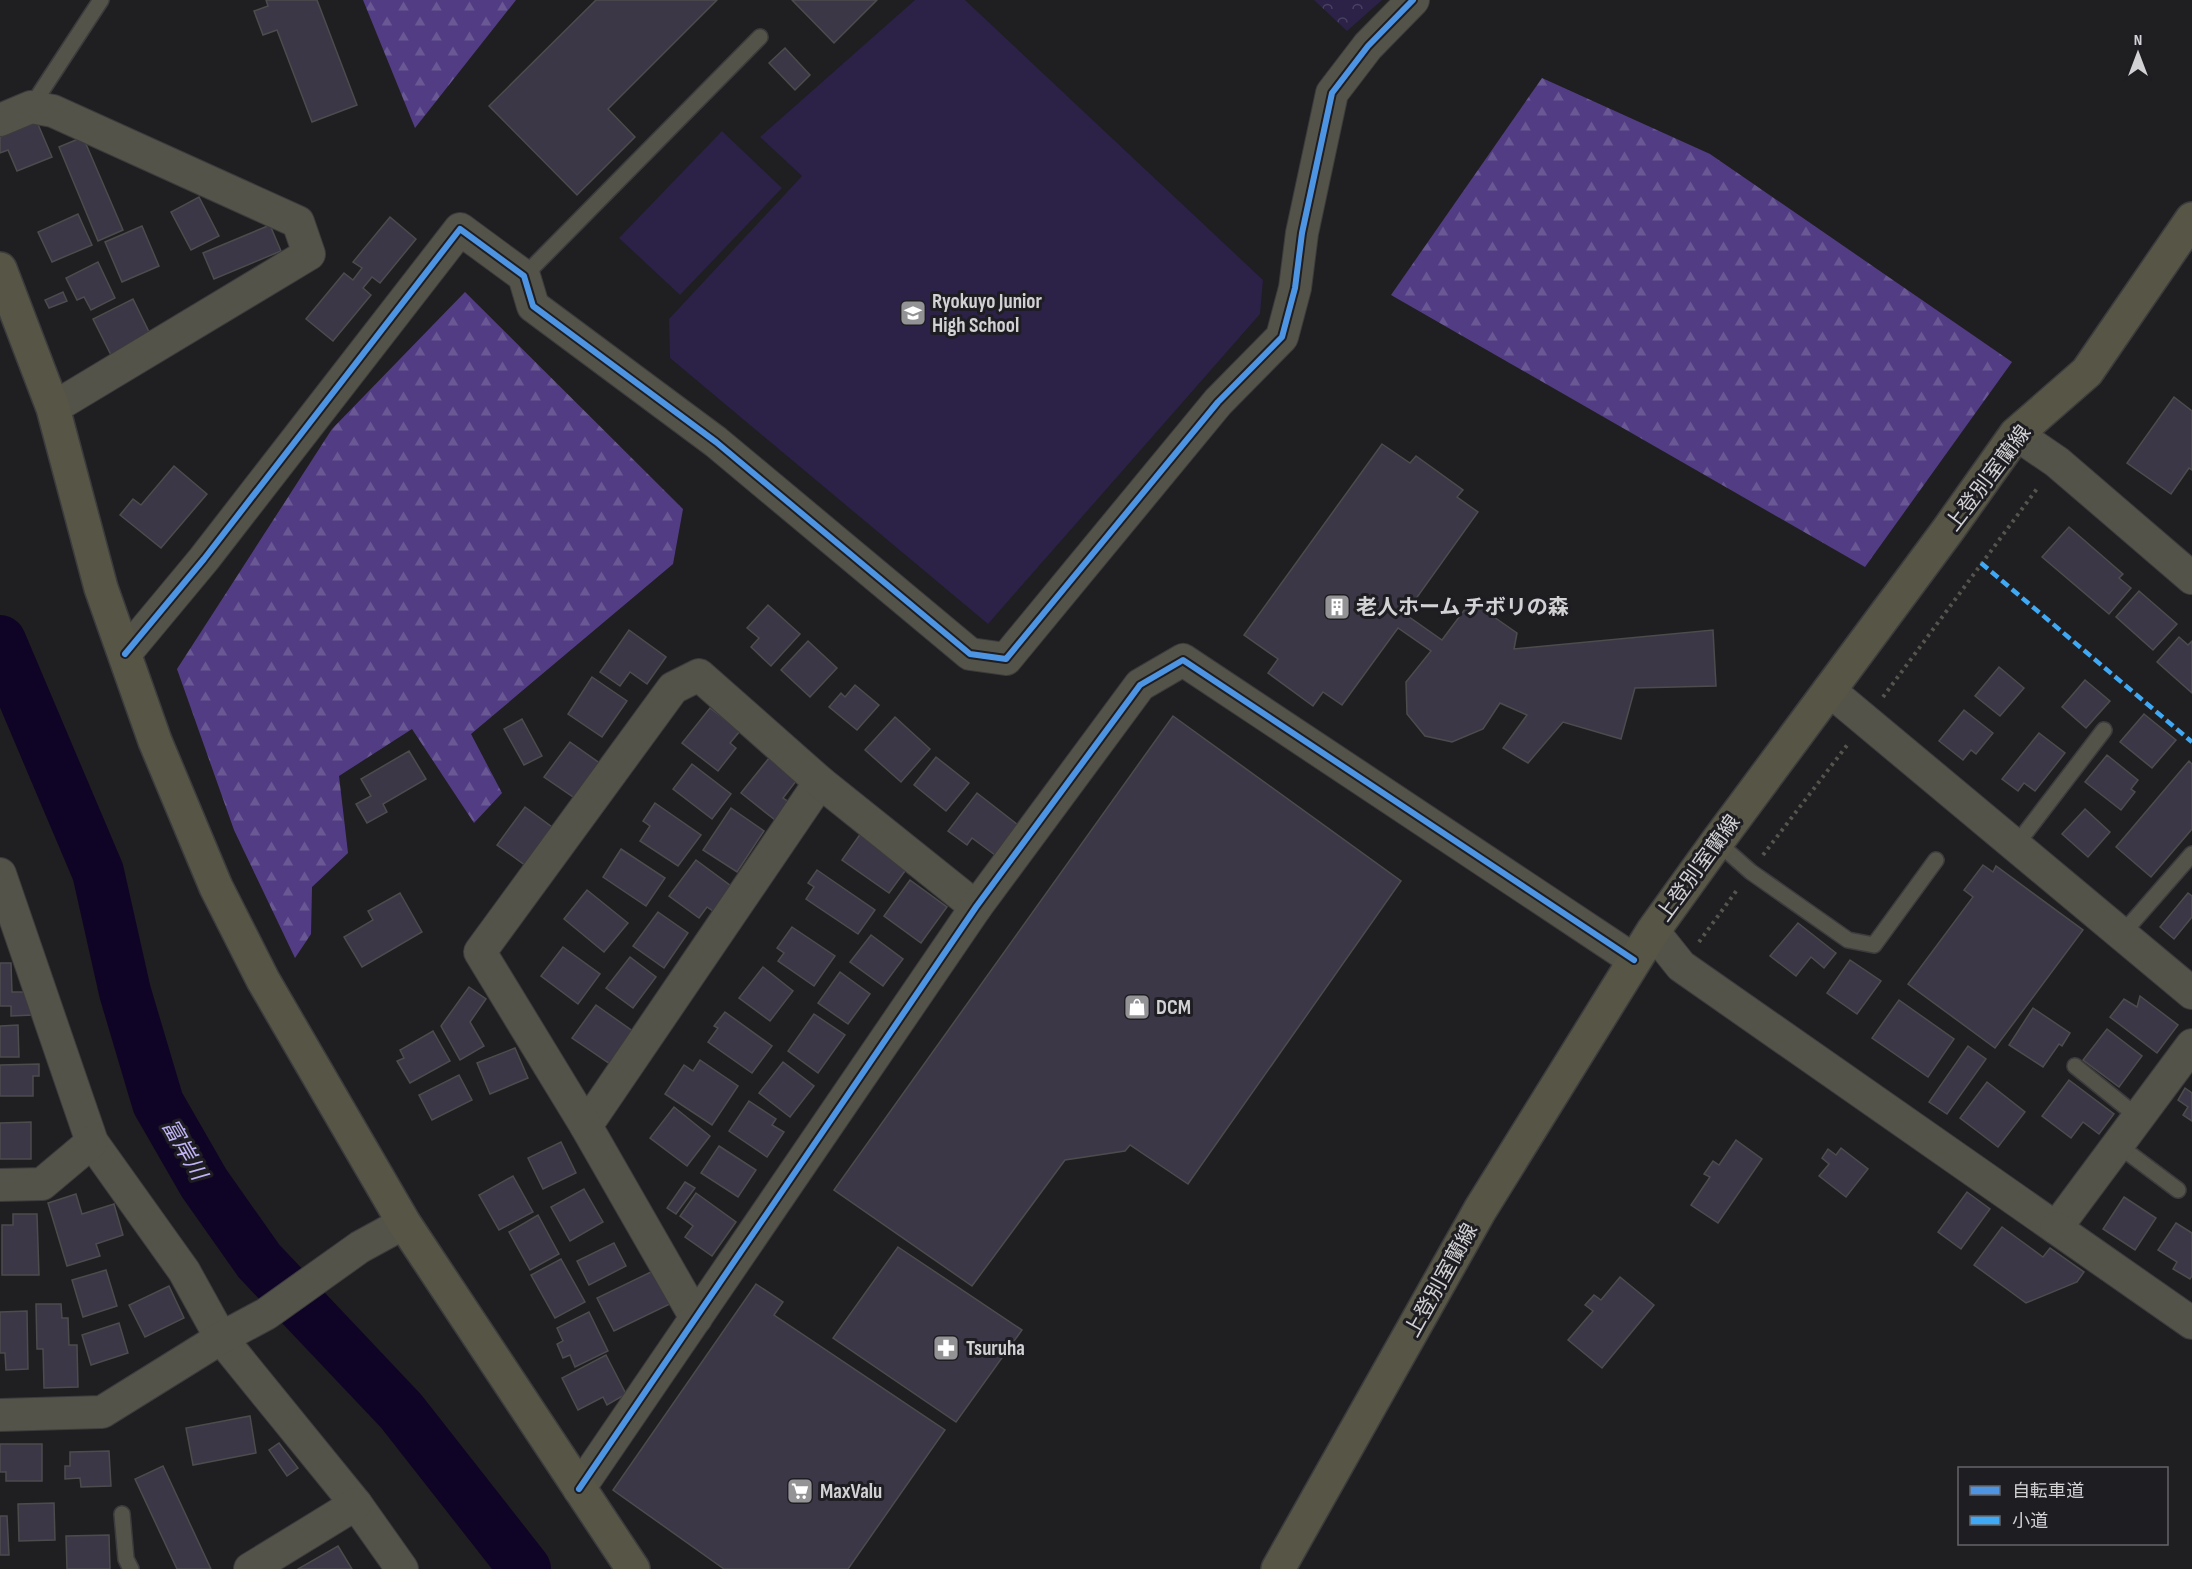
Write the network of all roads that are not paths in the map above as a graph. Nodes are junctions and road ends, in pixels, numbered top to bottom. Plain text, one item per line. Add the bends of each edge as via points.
1 (100, 0) edge
2 (1413, 0) edge
3 (760, 37) dead end
4 (31, 107) junction
5 (0, 120) edge
6 (2192, 219) edge
7 (0, 269) edge
8 (524, 276) junction
9 (53, 408) junction
10 (2016, 434) junction
11 (2192, 578) edge
12 (125, 654) junction
13 (1830, 690) junction
14 (2104, 730) dead end
15 (820, 782) junction
16 (1717, 842) junction
17 (2016, 845) junction
18 (2192, 854) edge
19 (1936, 860) dead end
20 (0, 874) edge
21 (976, 907) junction
22 (1653, 931) junction
23 (2122, 934) junction
24 (12, 943) edge
25 (1634, 960) junction
26 (2192, 993) edge
27 (2192, 1044) edge
28 (2075, 1066) dead end
29 (2138, 1117) junction
30 (586, 1126) junction
31 (92, 1142) junction
32 (2118, 1145) junction
33 (0, 1185) edge
34 (2178, 1190) dead end
35 (404, 1223) junction
36 (2056, 1228) junction
37 (696, 1318) junction
38 (2192, 1323) edge
39 (221, 1338) junction
40 (0, 1415) edge
41 (579, 1489) junction
42 (356, 1504) junction
43 (122, 1514) dead end
44 (131, 1569) edge
45 (250, 1569) edge
46 (402, 1569) edge
47 (633, 1569) edge
48 (1278, 1569) edge

1 - 4 lane
2 - 8 street via 1368,45 1332,93 1282,337 1218,402 1006,659 970,654 716,442 533,306
3 - 8 lane
4 - 5 street
4 - 9 street via 53,111 297,222 309,254
6 - 10 main road, 上登別室蘭線 via 2087,372
7 - 9 main road
8 - 12 street via 460,229 204,559
9 - 12 main road via 101,588
10 - 11 street via 2057,462
10 - 13 main road, 上登別室蘭線
12 - 35 main road via 155,741 216,887 263,980
13 - 16 main road, 上登別室蘭線
13 - 17 street
14 - 17 lane
15 - 21 street
15 - 30 street
15 - 30 street via 699,675 673,688 480,951
16 - 19 lane via 1750,872 1848,940 1874,945
16 - 22 main road, 上登別室蘭線
17 - 23 street
18 - 23 lane
20 - 24 street
21 - 25 street via 1140,685 1183,660
21 - 37 street
22 - 25 main road, 上登別室蘭線
22 - 36 street via 1681,966
23 - 26 street
24 - 31 street
25 - 48 main road, 上登別室蘭線 via 1480,1209
27 - 29 street
28 - 29 lane
29 - 32 street
30 - 37 street
31 - 33 street via 42,1184
31 - 39 street via 184,1271
32 - 34 lane
32 - 36 street
35 - 39 street via 360,1247 266,1314
35 - 41 main road
36 - 38 street
37 - 41 street
39 - 40 street via 102,1412
39 - 42 street
41 - 47 main road
42 - 45 street
42 - 46 street
43 - 44 lane via 126,1559

